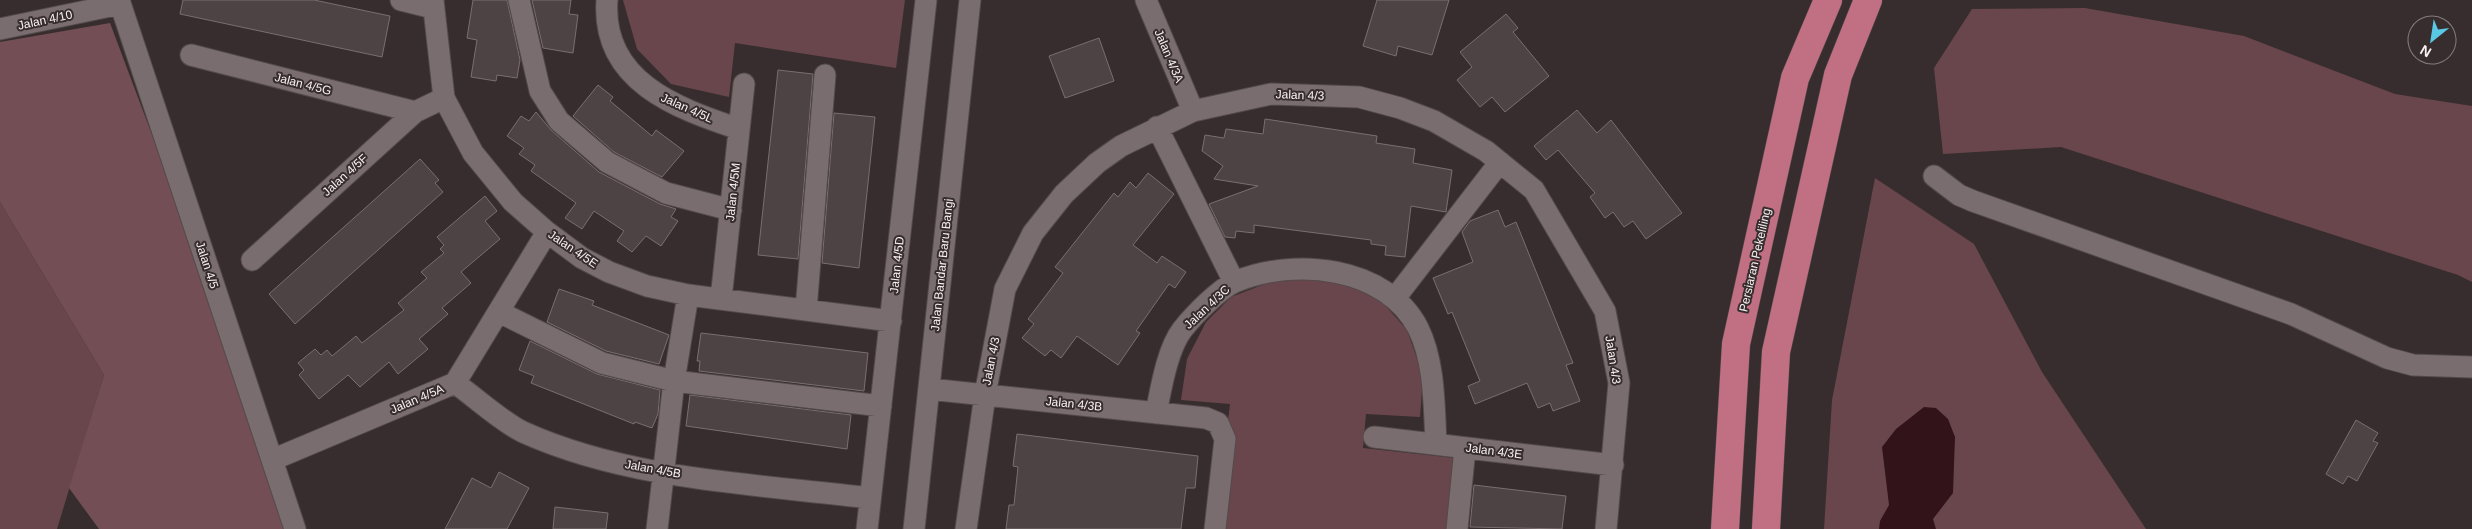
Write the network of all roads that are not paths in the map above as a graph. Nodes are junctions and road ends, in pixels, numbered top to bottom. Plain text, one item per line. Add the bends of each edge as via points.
1 (401, 0) edge
2 (519, 0) edge
3 (607, 0) edge
4 (926, 0) edge
5 (970, 0) edge
6 (1146, 0) edge
7 (1828, 0) edge
8 (1868, 0) edge
9 (119, 2) edge
10 (433, 4) edge
11 (0, 30) edge
12 (191, 55) dead end
13 (825, 75) dead end
14 (744, 84) dead end
15 (444, 98) junction
16 (1193, 111) junction
17 (415, 112) junction
18 (1157, 127) junction
19 (739, 129) junction
20 (1500, 162) junction
21 (1934, 176) dead end
22 (731, 210) junction
23 (547, 232) junction
24 (252, 260) dead end
25 (1234, 282) junction
26 (688, 295) junction
27 (1395, 298) junction
28 (721, 299) junction
29 (806, 310) junction
30 (498, 312) junction
31 (891, 321) junction
32 (2472, 367) edge
33 (674, 381) junction
34 (455, 383) junction
35 (929, 389) junction
36 (984, 395) junction
37 (881, 406) junction
38 (1156, 413) junction
39 (1374, 437) dead end
40 (1436, 444) junction
41 (1465, 448) junction
42 (272, 460) junction
43 (1613, 465) junction
44 (662, 472) junction
45 (870, 498) junction
46 (296, 529) edge
47 (657, 529) edge
48 (867, 529) edge
49 (914, 529) edge
50 (966, 529) edge
51 (1215, 529) edge
52 (1457, 529) edge
53 (1606, 529) edge
54 (1725, 529) edge
55 (1766, 529) edge

1 - 10 street
2 - 22 street via 540,91 559,121 607,162 666,193
3 - 19 street, Jalan 4/5L via 609,38 633,76 657,96
4 - 31 street, Jalan 4/5D
5 - 35 street, Jalan Bandar Baru Bangi
6 - 16 street, Jalan 4/3A
7 - 54 main road, Persiaran Pekeliling via 1795,78 1736,344
8 - 55 main road via 1838,75 1776,352
9 - 11 street, Jalan 4/10
9 - 42 street, Jalan 4/5
10 - 15 street, Jalan 4/5E
12 - 17 street, Jalan 4/5G
13 - 29 street
14 - 19 street, Jalan 4/5M
15 - 17 street, Jalan 4/5F
15 - 23 street, Jalan 4/5E via 473,153 513,202
16 - 18 street, Jalan 4/3
16 - 20 street, Jalan 4/3 via 1271,94 1359,97 1434,121 1486,150
17 - 24 street, Jalan 4/5F
18 - 25 street
18 - 36 street, Jalan 4/3 via 1121,146 1097,164 1064,194 1033,232 1006,289
19 - 22 street, Jalan 4/5M
20 - 27 street
20 - 43 street, Jalan 4/3 via 1534,190 1605,311 1618,383
21 - 32 street via 1959,195 1973,201 2291,314 2387,358 2413,364
22 - 28 street, Jalan 4/5M
23 - 26 street, Jalan 4/5E via 582,258 609,272 647,286
23 - 30 street, Jalan 4/5A
25 - 27 street, Jalan 4/3C via 1296,269 1328,271 1377,286
25 - 38 street, Jalan 4/3C via 1212,299 1182,331 1164,374
26 - 28 street, Jalan 4/5E
26 - 33 street
27 - 40 street, Jalan 4/3C via 1419,330 1432,376
28 - 29 street, Jalan 4/5E
29 - 31 street, Jalan 4/5E
30 - 33 street via 602,363
30 - 34 street, Jalan 4/5A
31 - 37 street, Jalan 4/5D
33 - 37 street
33 - 44 street
34 - 42 street, Jalan 4/5A
34 - 44 street, Jalan 4/5B via 522,431 590,456
35 - 36 street, Jalan 4/3B
35 - 49 street, Jalan Bandar Baru Bangi
36 - 38 street, Jalan 4/3B
36 - 50 street, Jalan 4/3
37 - 45 street, Jalan 4/5D
38 - 51 street, Jalan 4/3B via 1206,418 1218,423 1226,440
39 - 40 street, Jalan 4/3E
40 - 41 street, Jalan 4/3E
41 - 43 street, Jalan 4/3E
41 - 52 street
42 - 46 street, Jalan 4/5
43 - 53 street, Jalan 4/3
44 - 45 street, Jalan 4/5B
44 - 47 street
45 - 48 street, Jalan 4/5D

